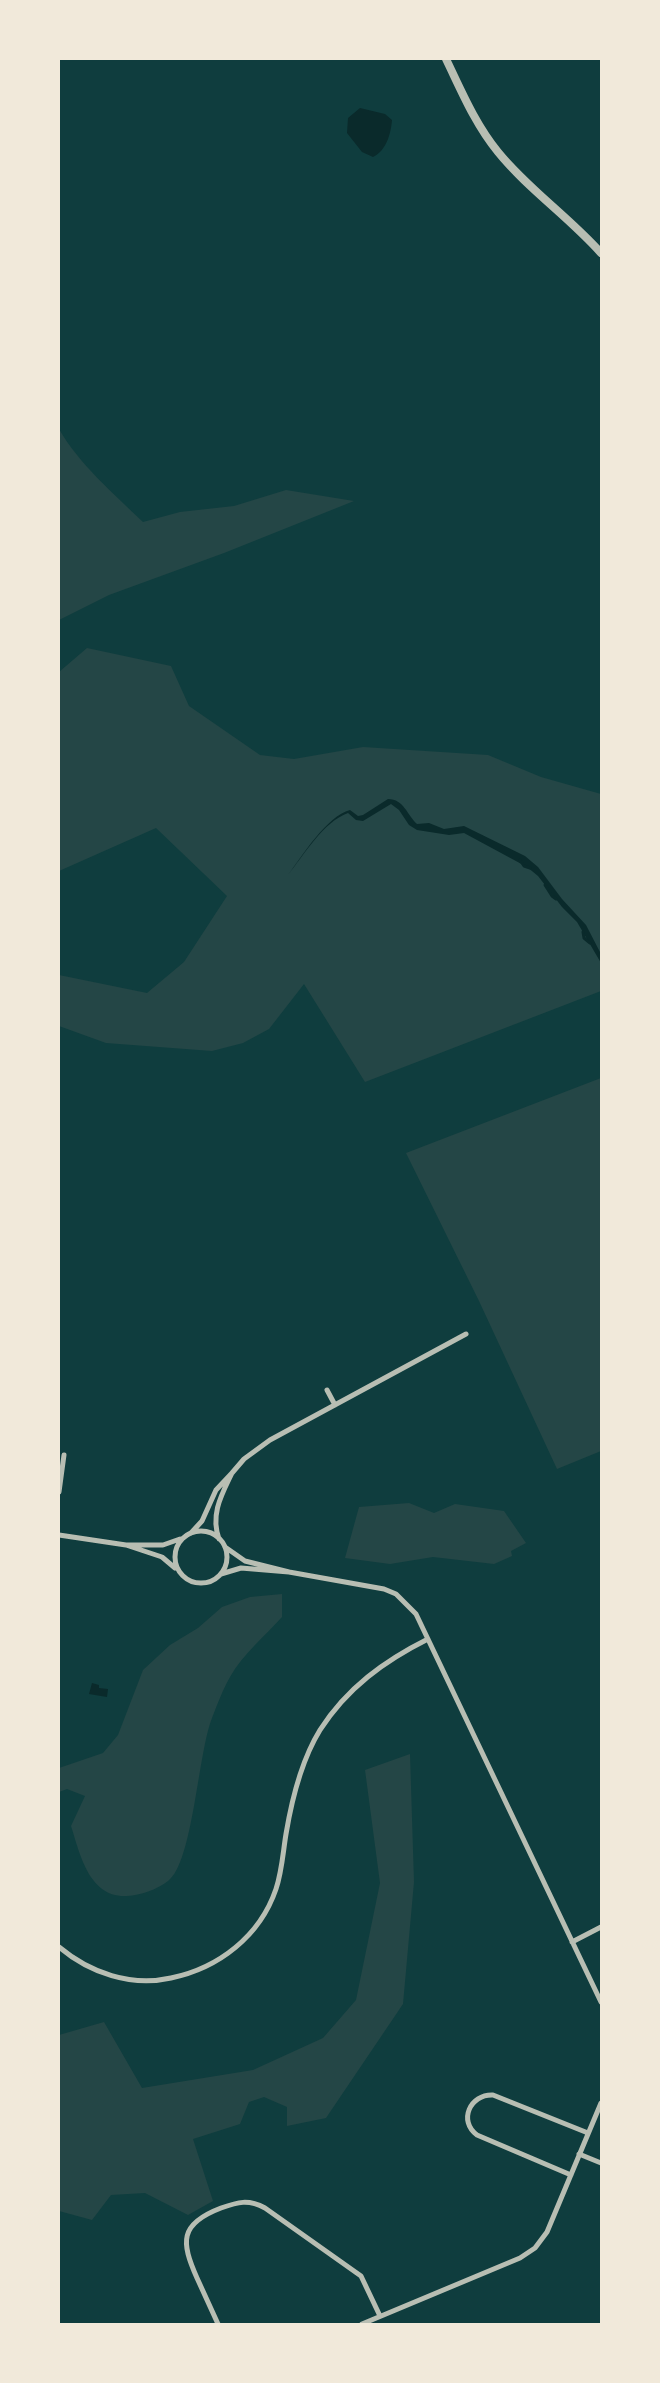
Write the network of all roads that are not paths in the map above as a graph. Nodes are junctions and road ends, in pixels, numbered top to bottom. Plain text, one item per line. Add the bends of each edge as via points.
1 (446, 59) edge
2 (601, 253) edge
3 (466, 1334) dead end
4 (327, 1390) dead end
5 (335, 1405) junction
6 (64, 1455) dead end
7 (232, 1472) junction
8 (59, 1492) edge
9 (59, 1534) edge
10 (186, 1536) junction
11 (222, 1544) junction
12 (126, 1545) junction
13 (289, 1572) junction
14 (181, 1574) junction
15 (217, 1577) junction
16 (428, 1638) junction
17 (601, 1927) edge
18 (572, 1942) junction
19 (59, 1947) edge
20 (601, 2002) edge
21 (601, 2104) edge
22 (588, 2133) junction
23 (579, 2154) junction
24 (601, 2163) edge
25 (571, 2175) junction
26 (380, 2316) junction
27 (218, 2324) edge
28 (362, 2324) edge

1 - 2 street via 474,115 498,152
3 - 5 street
4 - 5 street
5 - 7 street via 258,1448
6 - 8 street
7 - 10 street via 216,1490 200,1524
7 - 11 street via 216,1511 216,1529
9 - 12 street
10 - 11 street via 206,1532
10 - 12 street via 163,1545
10 - 14 street via 177,1546 175,1557
11 - 13 street via 234,1556 245,1561
11 - 15 street via 225,1565
12 - 14 street via 162,1557
13 - 15 street via 237,1568
13 - 16 street via 390,1591 411,1608
14 - 15 street via 198,1583
16 - 18 street
16 - 19 street via 363,1680 341,1702 320,1731 296,1786 276,1890 254,1929 231,1952 186,1975 145,1980 121,1978 98,1971
17 - 18 street
18 - 20 street
21 - 22 street
22 - 23 street
22 - 25 street via 493,2095 480,2097 469,2108 470,2127 477,2135
23 - 24 street
23 - 25 street
25 - 26 street via 547,2232 535,2248 520,2258
26 - 27 street via 358,2274 264,2208 244,2201 201,2217 187,2235 187,2254
26 - 28 street

